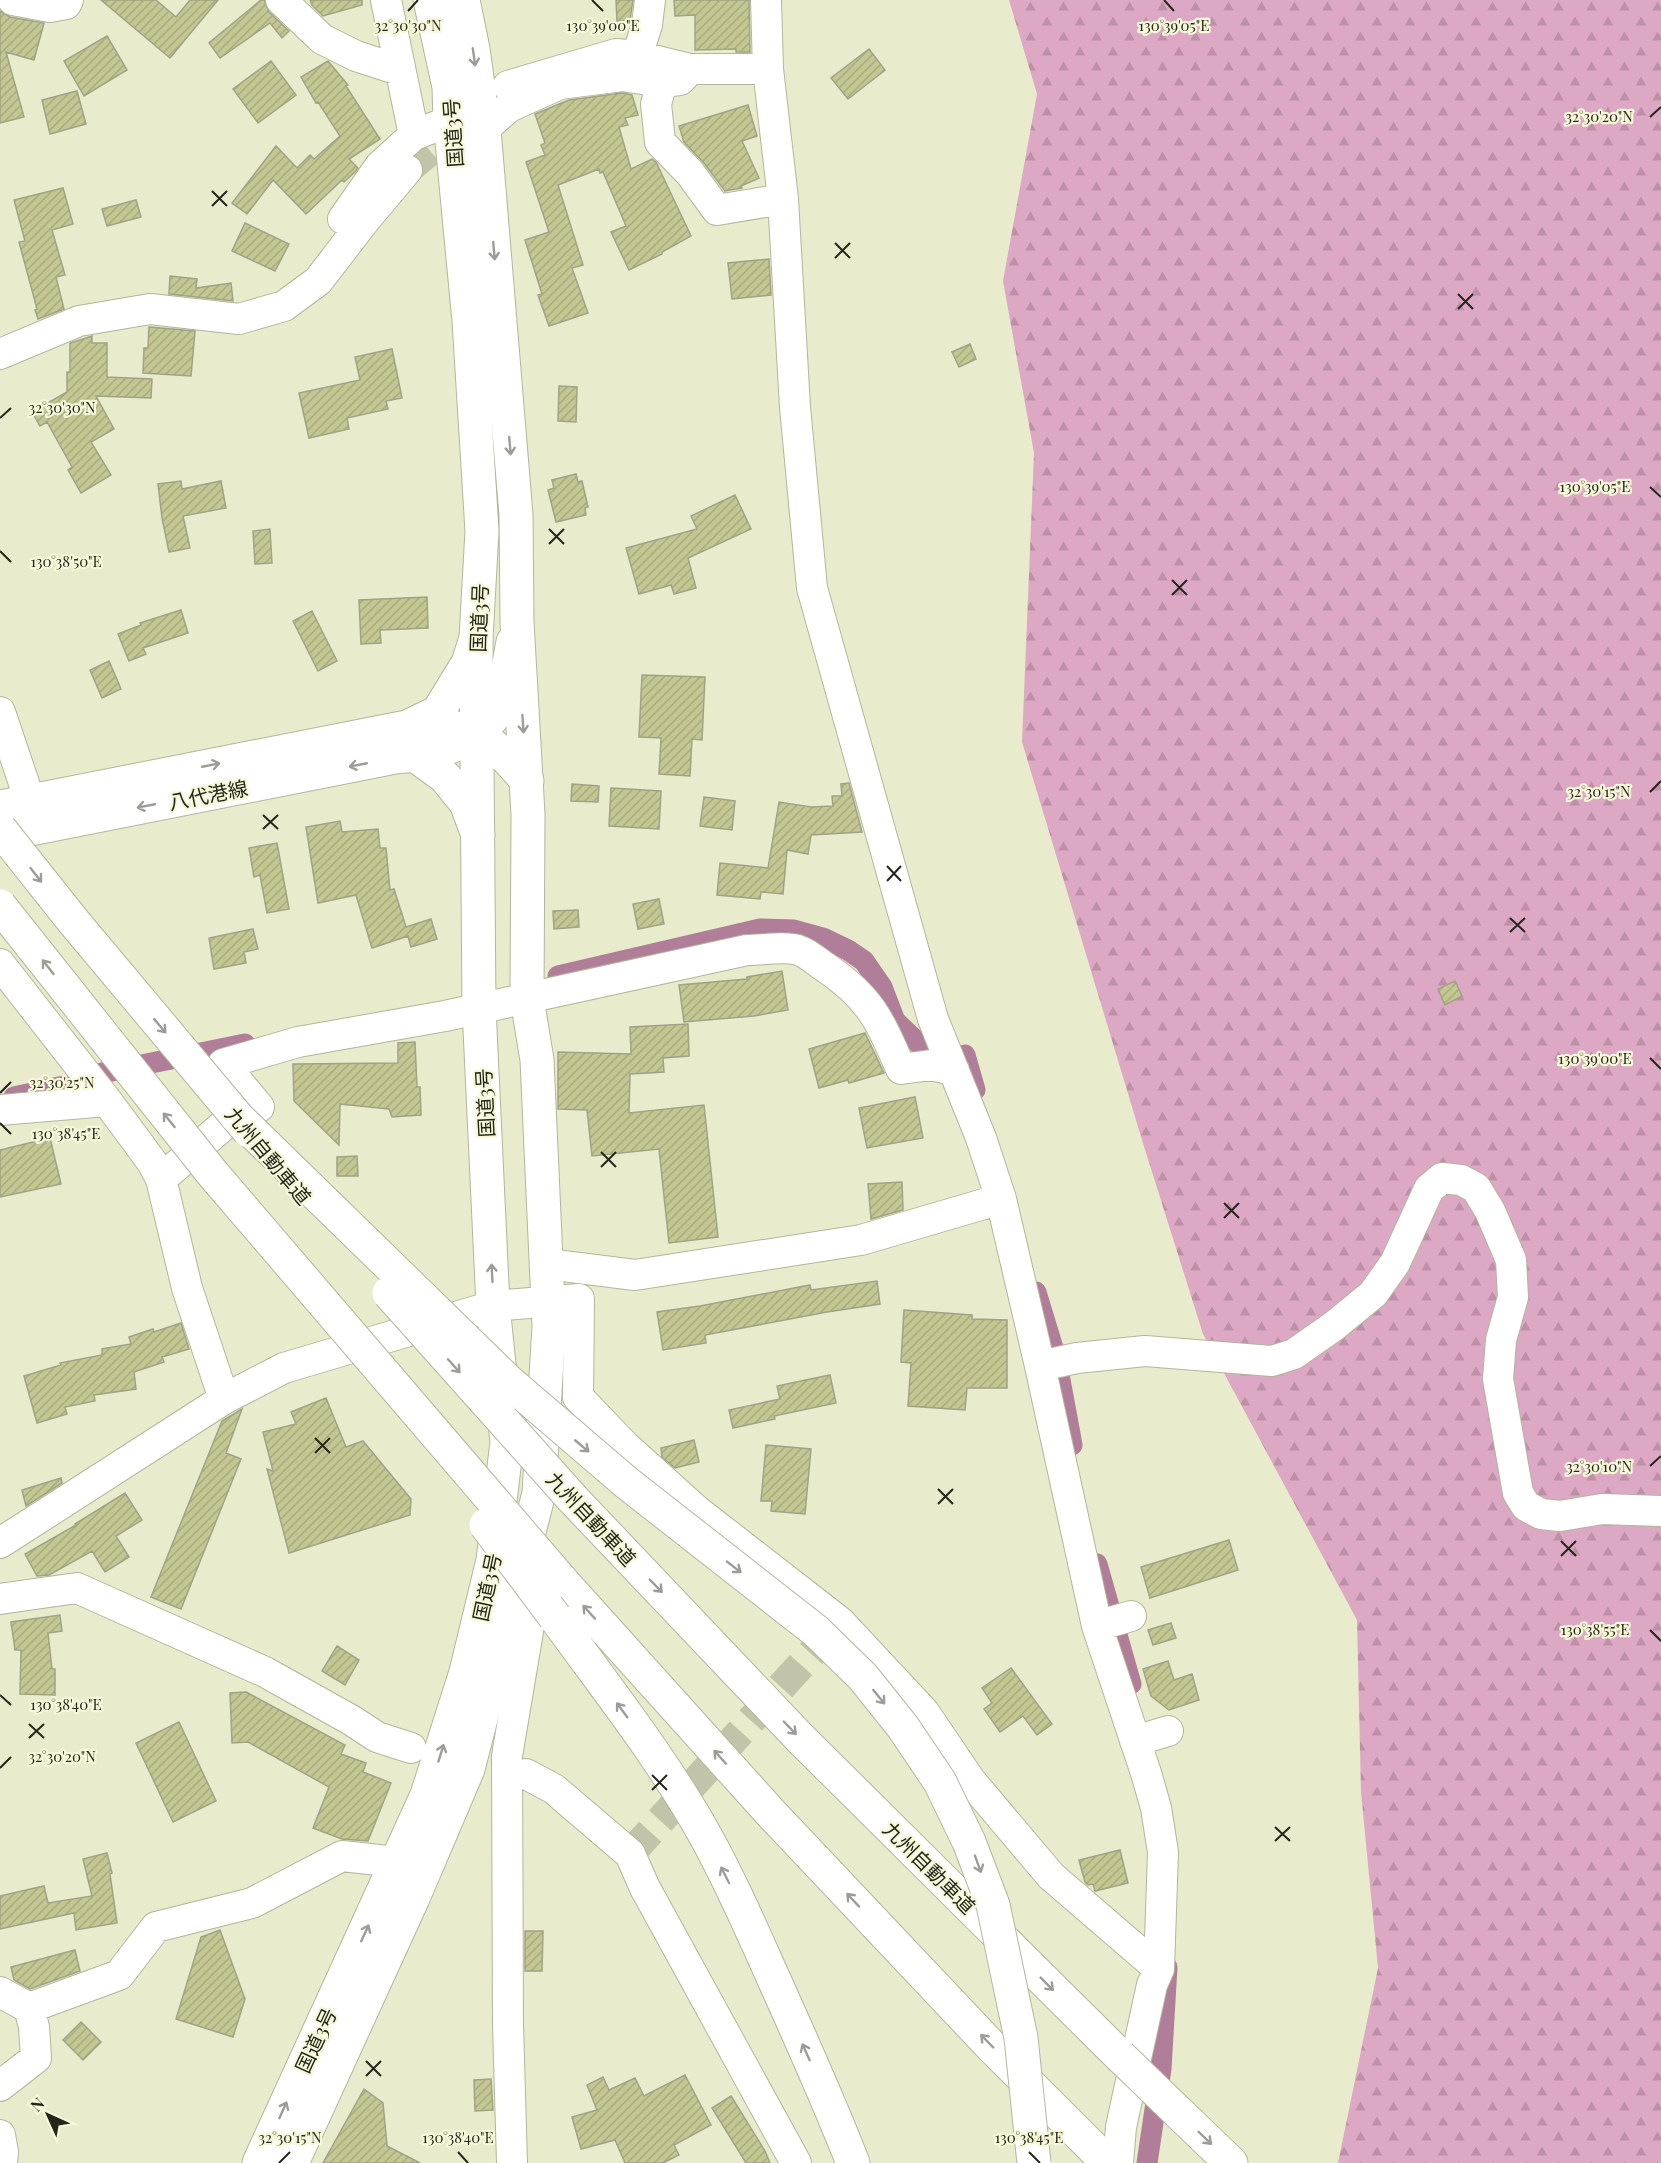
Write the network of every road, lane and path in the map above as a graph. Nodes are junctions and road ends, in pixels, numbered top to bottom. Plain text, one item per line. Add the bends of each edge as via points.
1 (13, 0) edge
2 (68, 0) edge
3 (281, 0) edge
4 (386, 0) edge
5 (418, 0) edge
6 (430, 0) edge
7 (463, 0) edge
8 (650, 0) edge
9 (766, 0) edge
10 (637, 56) junction
11 (690, 69) junction
12 (768, 69) junction
13 (399, 70) junction
14 (662, 82) junction
15 (508, 86) dead end
16 (450, 113) junction
17 (484, 129) junction
18 (414, 135) junction
19 (407, 170) tunnel mouth
20 (783, 199) junction
21 (284, 306) junction
22 (0, 354) edge
23 (517, 622) junction
24 (476, 638) junction
25 (0, 712) edge
26 (477, 734) junction
27 (411, 741) junction
28 (527, 782) junction
29 (15, 804) edge
30 (0, 829) edge
31 (0, 835) edge
32 (478, 835) junction
33 (0, 906) edge
34 (0, 964) edge
35 (527, 999) junction
36 (479, 1008) junction
37 (954, 1071) junction
38 (106, 1101) junction
39 (0, 1110) edge
40 (236, 1116) junction
41 (213, 1174) junction
42 (161, 1179) junction
43 (1001, 1199) junction
44 (547, 1264) junction
45 (493, 1306) junction
46 (549, 1313) junction
47 (1040, 1366) junction
48 (224, 1400) junction
49 (1661, 1511) edge
50 (0, 1543) edge
51 (0, 1599) edge
52 (1131, 1616) dead end
53 (1097, 1626) junction
54 (1168, 1731) dead end
55 (1135, 1740) junction
56 (411, 1748) dead end
57 (526, 1774) dead end
58 (397, 1862) junction
59 (1159, 1969) junction
60 (0, 1992) edge
61 (29, 2008) junction
62 (0, 2086) edge
63 (0, 2135) edge
64 (1109, 2161) edge
65 (2, 2163) edge
66 (259, 2163) edge
67 (292, 2163) edge
68 (512, 2163) edge
69 (796, 2163) edge
70 (852, 2163) edge
71 (1034, 2163) edge
72 (1231, 2163) edge

1 - 2 street via 50,7 66,4
3 - 13 street via 322,39 356,56
4 - 13 street
5 - 16 main road via 433,66
6 - 16 main road, 国道3号 via 449,87
7 -> 17 main road, 国道3号
8 - 10 street
9 - 12 street
10 - 11 street
10 - 15 street via 616,54
11 - 12 street
11 - 14 street via 680,80
12 - 20 street
13 - 18 street
14 - 17 street via 622,76 560,84 509,107
14 - 20 street via 656,104 660,142 690,173 717,210
16 - 18 street
16 - 24 main road, 国道3号 via 469,321 482,531
17 -> 23 main road, 国道3号 via 516,515
18 - 21 street via 380,166
19 - 21 street via 318,281
20 - 37 street via 795,407 812,588 933,1019
21 - 22 street via 239,319 138,311 79,321
23 - 26 main road via 496,713
23 -> 28 main road, 国道3号
24 - 26 main road, 国道3号
24 - 27 main road, 八代港線 via 468,663 438,712
25 - 29 street
26 - 27 main road, 八代港線 via 436,724
26 - 28 main road, 八代港線 via 495,746
26 - 32 main road, 国道3号
29 -> 27 main road, 八代港線
27 -> 31 main road, 八代港線 via 395,757
27 - 32 main road via 466,803
28 - 35 main road, 国道3号
30 -> 40 main road, 九州自動車道, bridge
32 - 36 main road, 国道3号
41 -> 33 main road, bridge
34 - 38 street
35 - 36 street
35 - 37 street via 747,950 797,950 861,995 879,1020 901,1069 931,1065
35 - 44 main road, 国道3号 via 537,1060
36 - 42 street via 298,1042 222,1064 259,1107 225,1124
45 -> 36 main road, 国道3号
37 - 43 street
38 - 39 street
38 - 42 street
40 -> 71 main road, bridge via 508,1382 627,1483 816,1631 863,1677 903,1727 940,1782 993,1905 1021,2038
40 -> 72 main road, 九州自動車道, bridge via 340,1239 572,1498 799,1737
64 -> 41 main road, bridge via 992,2047 769,1811 561,1580
70 -> 41 main road, bridge via 744,1913 704,1834 660,1764 467,1498 271,1259
42 - 48 street via 187,1288
43 - 44 street via 861,1240 635,1275
43 - 47 street
44 - 46 main road, 国道3号
45 - 46 street
45 - 48 street via 284,1368
58 -> 45 main road, 国道3号 via 428,1796 466,1672 493,1560 507,1442
46 - 59 street via 579,1299 578,1397 696,1510 840,1622 924,1712 970,1780 1051,1876
46 - 67 main road, 国道3号 via 539,1493 468,1769
46 - 68 street via 547,1509 507,1756
47 - 49 street via 1145,1351 1272,1361 1294,1354 1373,1294 1395,1263 1429,1189 1442,1178 1461,1180 1476,1188 1511,1260 1513,1297 1502,1340 1498,1379 1518,1492 1526,1506 1540,1514 1560,1516 1602,1509
47 - 53 street
48 - 50 street
51 - 56 street via 77,1588 265,1672 377,1737
52 - 53 street
53 - 55 street
54 - 55 street
55 - 59 street via 1156,1808 1163,1852
57 - 69 street via 554,1789 630,1854
58 - 61 street via 342,1856 252,1903 156,1927 119,1975
66 -> 58 main road, 国道3号
59 - 64 street via 1152,1985 1121,2127
60 - 61 street
61 - 62 street via 36,2058
63 - 65 street

